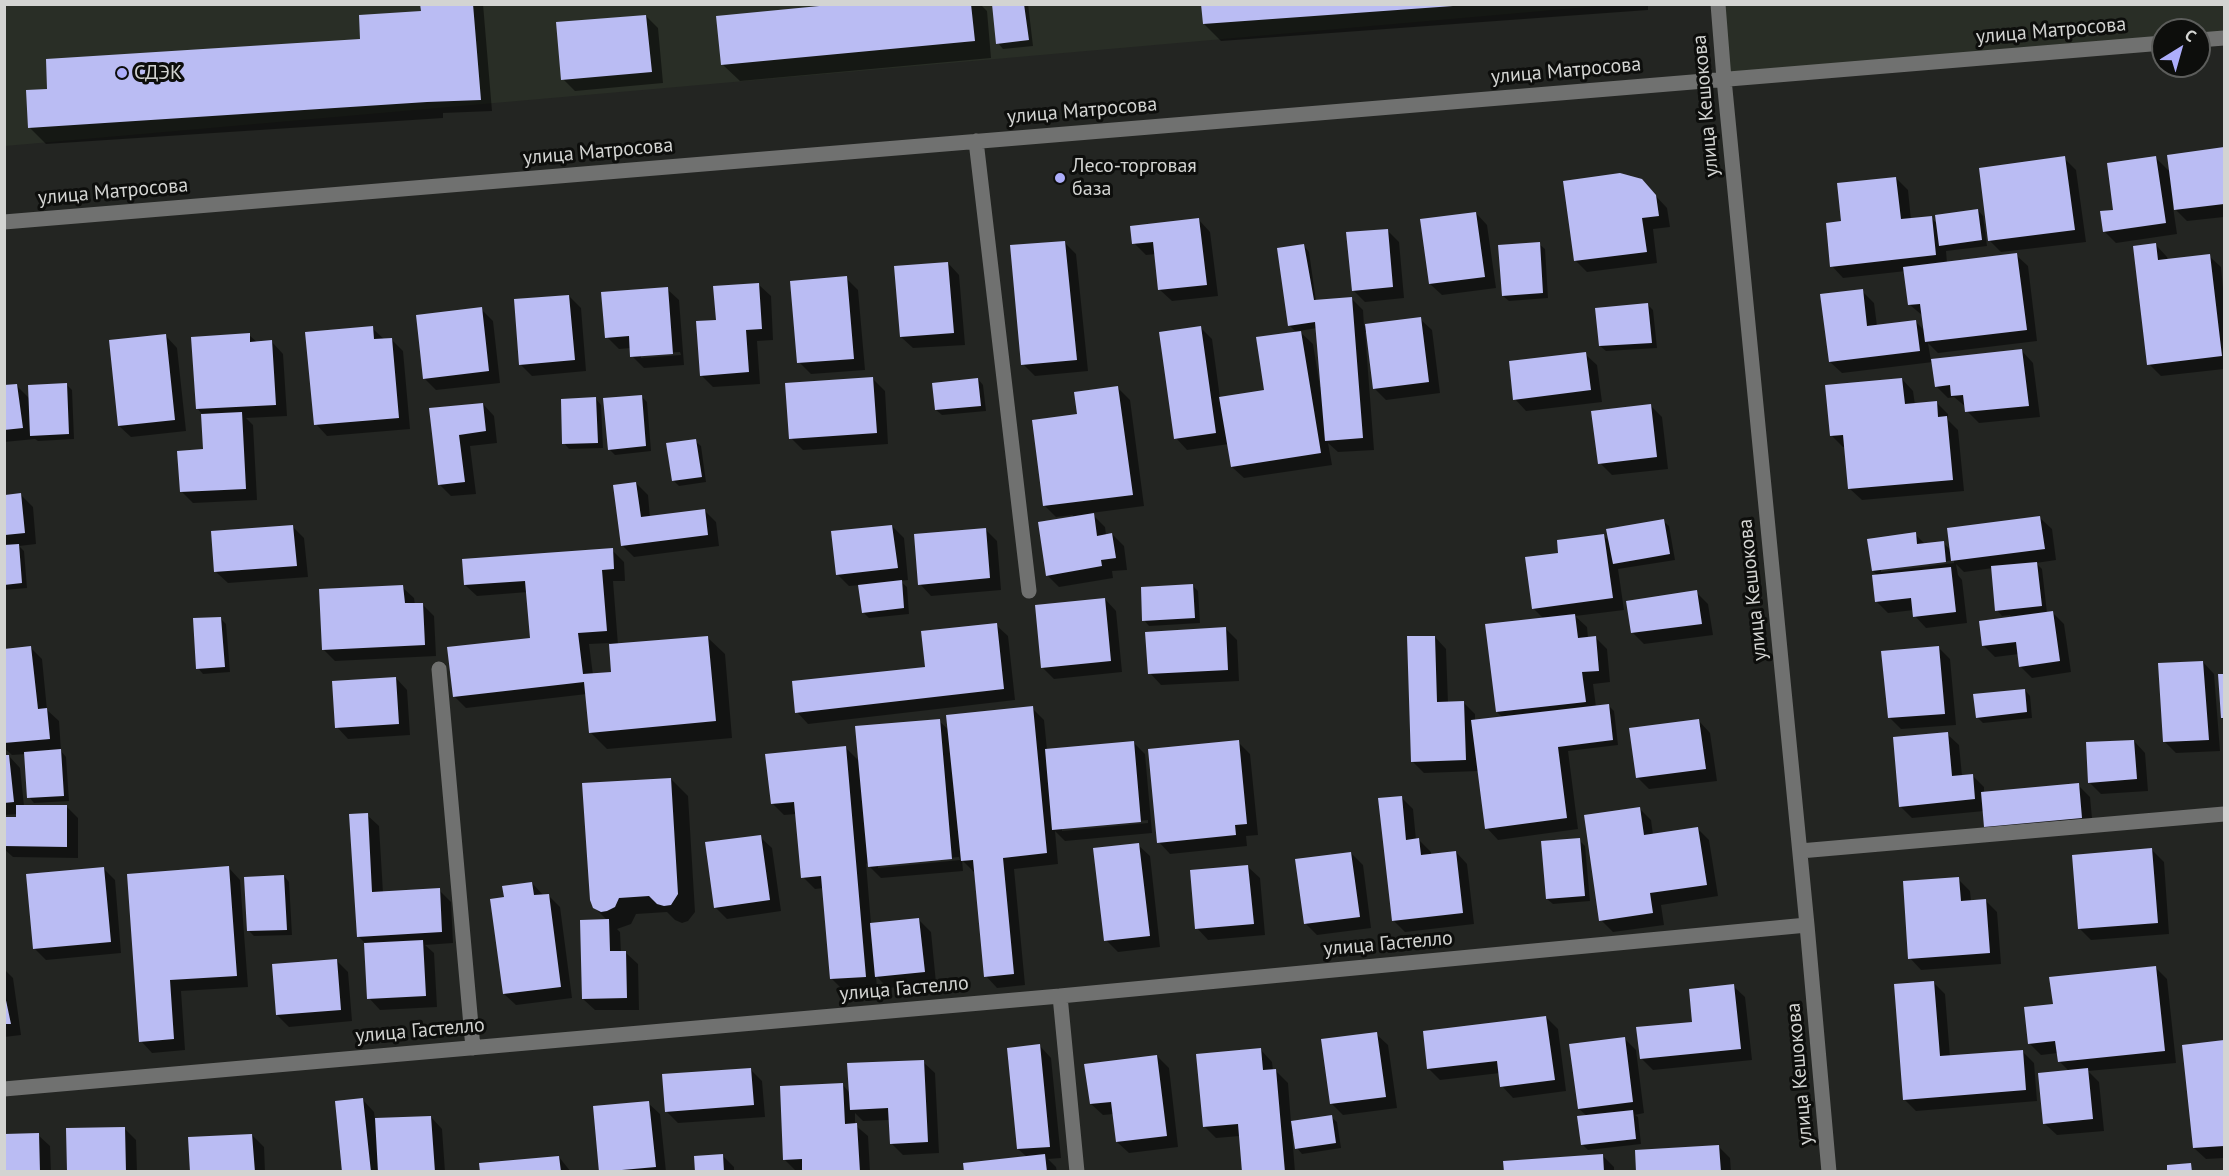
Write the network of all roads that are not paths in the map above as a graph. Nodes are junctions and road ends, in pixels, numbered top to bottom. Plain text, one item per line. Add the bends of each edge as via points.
1 (1718, 4) edge
2 (2151, 44) edge
3 (1724, 79) junction
4 (976, 141) junction
5 (4, 222) edge
6 (1029, 591) dead end
7 (439, 669) dead end
8 (2224, 814) edge
9 (1800, 851) junction
10 (1807, 926) junction
11 (1060, 996) junction
12 (473, 1048) junction
13 (4, 1089) edge
14 (1077, 1172) edge
15 (1829, 1172) edge

1 - 3 street, улица Кешокова
2 - 3 street, улица Матросова
3 - 4 street, улица Матросова
3 - 9 street, улица Кешокова
4 - 5 street, улица Матросова
4 - 6 street
7 - 12 street
8 - 9 street
9 - 10 street, улица Кешокова
10 - 11 street, улица Гастелло
10 - 15 street, улица Кешокова
11 - 12 street, улица Гастелло
11 - 14 street
12 - 13 street, улица Гастелло

